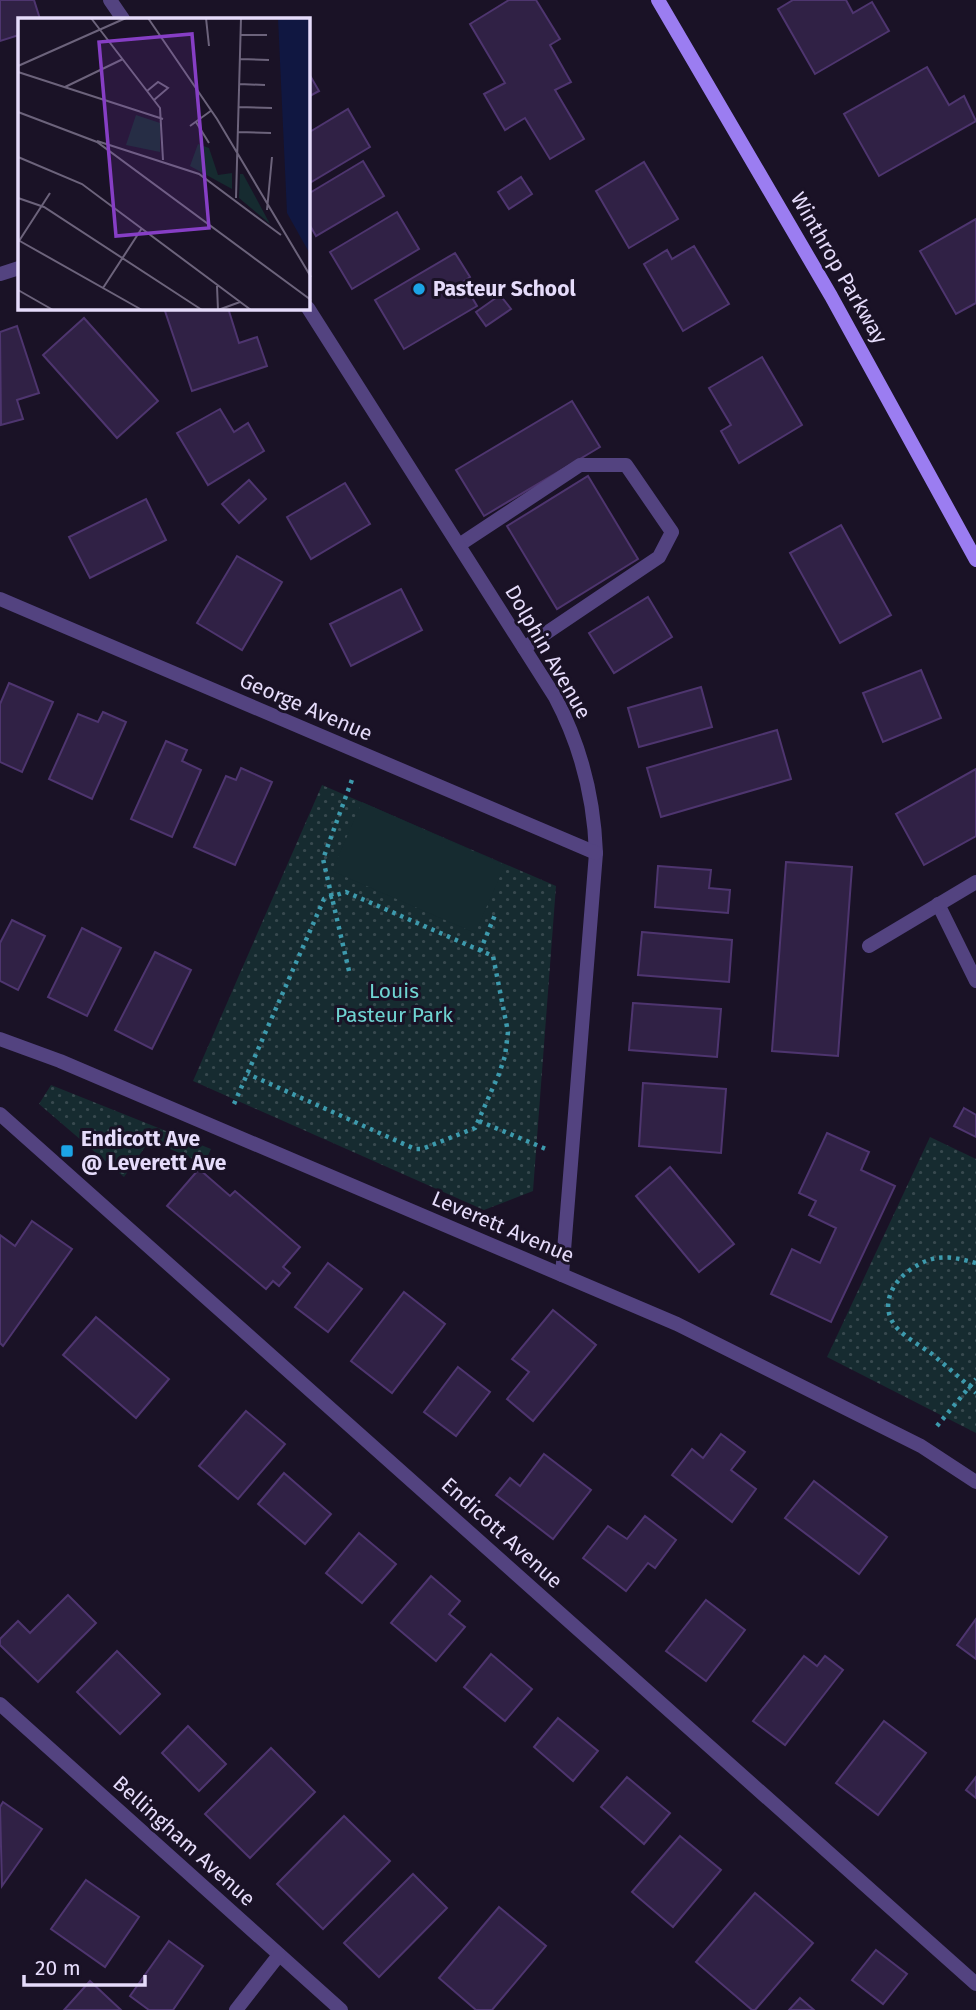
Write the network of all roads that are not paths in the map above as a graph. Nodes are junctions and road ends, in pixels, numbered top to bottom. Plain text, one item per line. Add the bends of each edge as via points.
1 (110, 0) edge
2 (658, 0) edge
3 (122, 18) edge
4 (18, 268) edge
5 (0, 274) edge
6 (309, 310) edge
7 (459, 545) junction
8 (976, 560) edge
9 (0, 599) edge
10 (524, 648) junction
11 (596, 853) junction
12 (976, 882) edge
13 (938, 904) junction
14 (869, 946) dead end
15 (976, 981) edge
16 (0, 1040) edge
17 (0, 1114) edge
18 (562, 1275) junction
19 (976, 1482) edge
20 (0, 1704) edge
21 (279, 1955) junction
22 (976, 1984) edge
23 (236, 2010) edge
24 (341, 2010) edge

1 - 3 street
2 - 8 main road, Winthrop Parkway via 825,284
4 - 5 street
6 - 7 street, Dolphin Avenue
7 - 10 street, Dolphin Avenue
7 - 10 street via 580,465 626,465 672,532 659,556
9 - 11 street, George Avenue
10 - 11 street, Dolphin Avenue via 573,735 591,802
11 - 18 street, Dolphin Avenue
12 - 13 street
13 - 14 street
13 - 15 street
16 - 18 street, Leverett Avenue via 73,1066
17 - 22 street, Endicott Avenue
18 - 19 street, Leverett Avenue via 677,1324 920,1446
20 - 21 street, Bellingham Avenue
21 - 23 street
21 - 24 street, Bellingham Avenue

